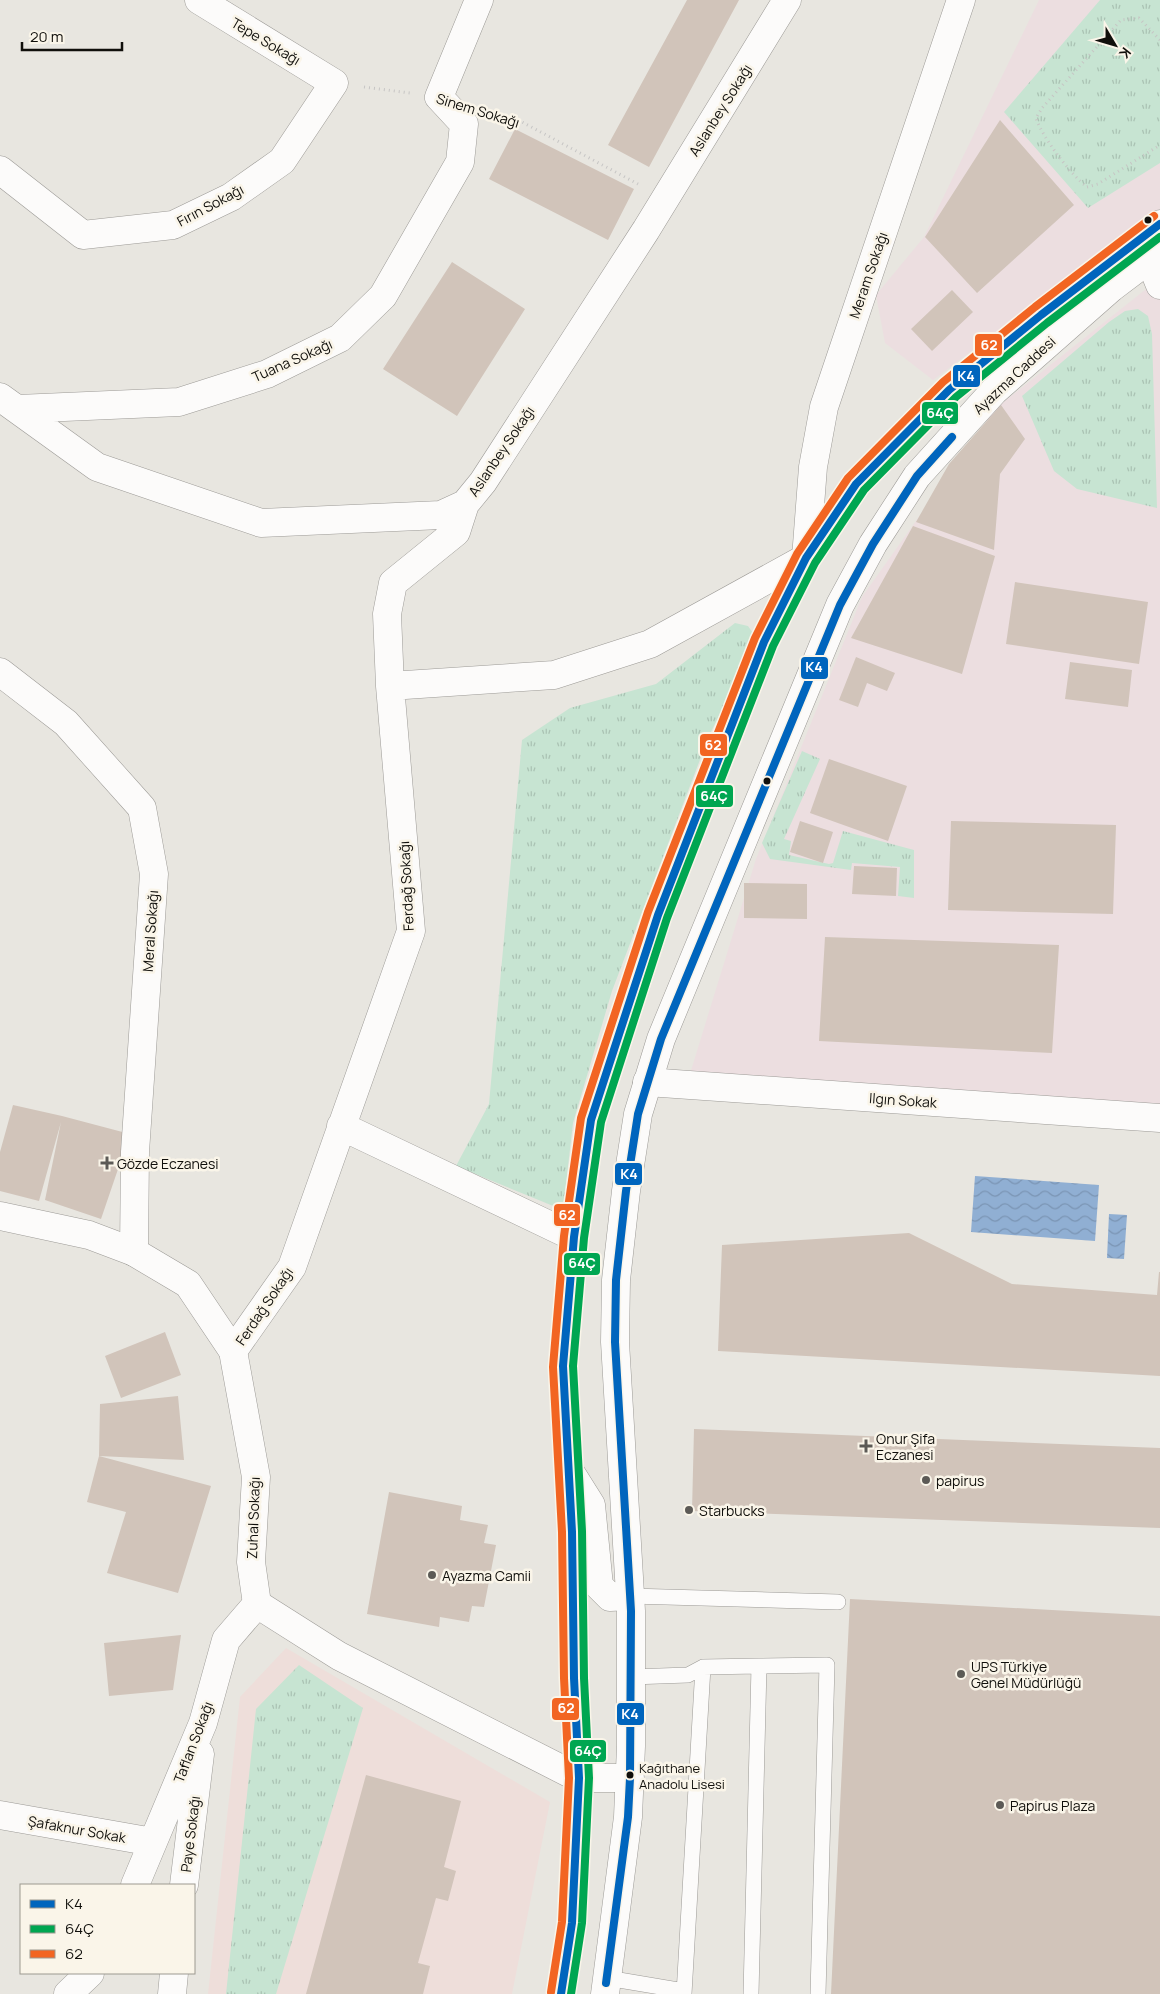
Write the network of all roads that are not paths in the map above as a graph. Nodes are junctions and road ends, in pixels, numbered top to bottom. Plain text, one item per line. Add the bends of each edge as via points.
1 (199, 0) edge
2 (479, 0) edge
3 (787, 0) edge
4 (961, 0) edge
5 (334, 82) joint
6 (0, 170) edge
7 (1160, 224) edge
8 (1154, 255) edge
9 (1160, 285) edge
10 (9, 403) edge
11 (464, 504) junction
12 (806, 558) junction
13 (0, 672) edge
14 (390, 686) junction
15 (647, 1082) junction
16 (1160, 1118) edge
17 (342, 1126) junction
18 (0, 1216) edge
19 (574, 1237) junction
20 (134, 1252) junction
21 (233, 1351) junction
22 (568, 1469) junction
23 (630, 1596) junction
24 (838, 1602) dead end
25 (257, 1604) junction
26 (759, 1666) junction
27 (703, 1667) junction
28 (631, 1677) junction
29 (203, 1723) junction
30 (579, 1778) junction
31 (630, 1778) junction
32 (0, 1815) edge
33 (153, 1842) junction
34 (134, 1884) edge
35 (184, 1884) edge
36 (89, 1974) edge
37 (174, 1974) edge
38 (606, 1986) edge
39 (684, 1993) edge
40 (68, 1994) edge
41 (172, 1994) edge
42 (561, 1994) edge
43 (751, 1994) edge
44 (818, 1994) edge

1 - 5 street, Tepe Sokağı
2 - 10 street, Tuana Sokağı via 439,97 464,124 460,162 383,296 340,338 267,374 179,402
3 - 11 street, Aslanbey Sokağı via 483,482
4 - 12 street, Meram Sokağı via 824,407 813,467
5 - 6 street, Fırın Sokağı via 282,161 231,197 173,225 83,235
7 - 12 street, Ayazma Caddesi via 949,390 856,484
8 - 9 street
8 - 15 street, Ayazma Caddesi via 1110,288 994,391 917,476 872,544 840,605 661,1039
10 - 11 street, Aslanbey Sokağı via 97,467 261,523 441,515
11 - 14 street, Ferdağ Sokağı via 456,532 393,583 387,614
12 - 14 street via 650,644 554,675
12 - 19 street, Ayazma Caddesi via 764,642 658,915 591,1120
13 - 20 street, Meral Sokağı via 66,723 142,808 154,874 135,1152
14 - 17 street, Ferdağ Sokağı via 411,931
15 - 16 street, Ilgın Sokak
15 - 23 street, Ayazma Caddesi via 638,1114 616,1280 615,1342
17 - 19 street
17 - 21 street, Ferdağ Sokağı via 292,1267
18 - 20 street, Zuhal Sokağı via 89,1235
19 - 22 street, Ayazma Caddesi via 563,1366
20 - 21 street, Zuhal Sokağı via 188,1284
21 - 25 street, Zuhal Sokağı via 256,1477 251,1562
22 - 23 street via 591,1504 599,1586 610,1597
22 - 30 street, Ayazma Caddesi
23 - 24 lane
23 - 28 street, Ayazma Caddesi
25 - 29 street, Taflan Sokağı via 226,1640
25 - 30 street via 339,1656
26 - 27 lane
26 - 43 lane
26 - 44 lane via 827,1664
27 - 28 lane via 688,1675
27 - 39 lane
28 - 31 street, Ayazma Caddesi
29 - 33 street, Taflan Sokağı
29 - 35 street, Paye Sokağı
30 - 31 street
30 - 42 street, Ayazma Caddesi via 572,1923
31 - 38 street, Ayazma Caddesi
32 - 33 street, Şafaknur Sokak
33 - 34 street, Taflan Sokağı
36 - 40 street
37 - 41 street
38 - 39 lane

